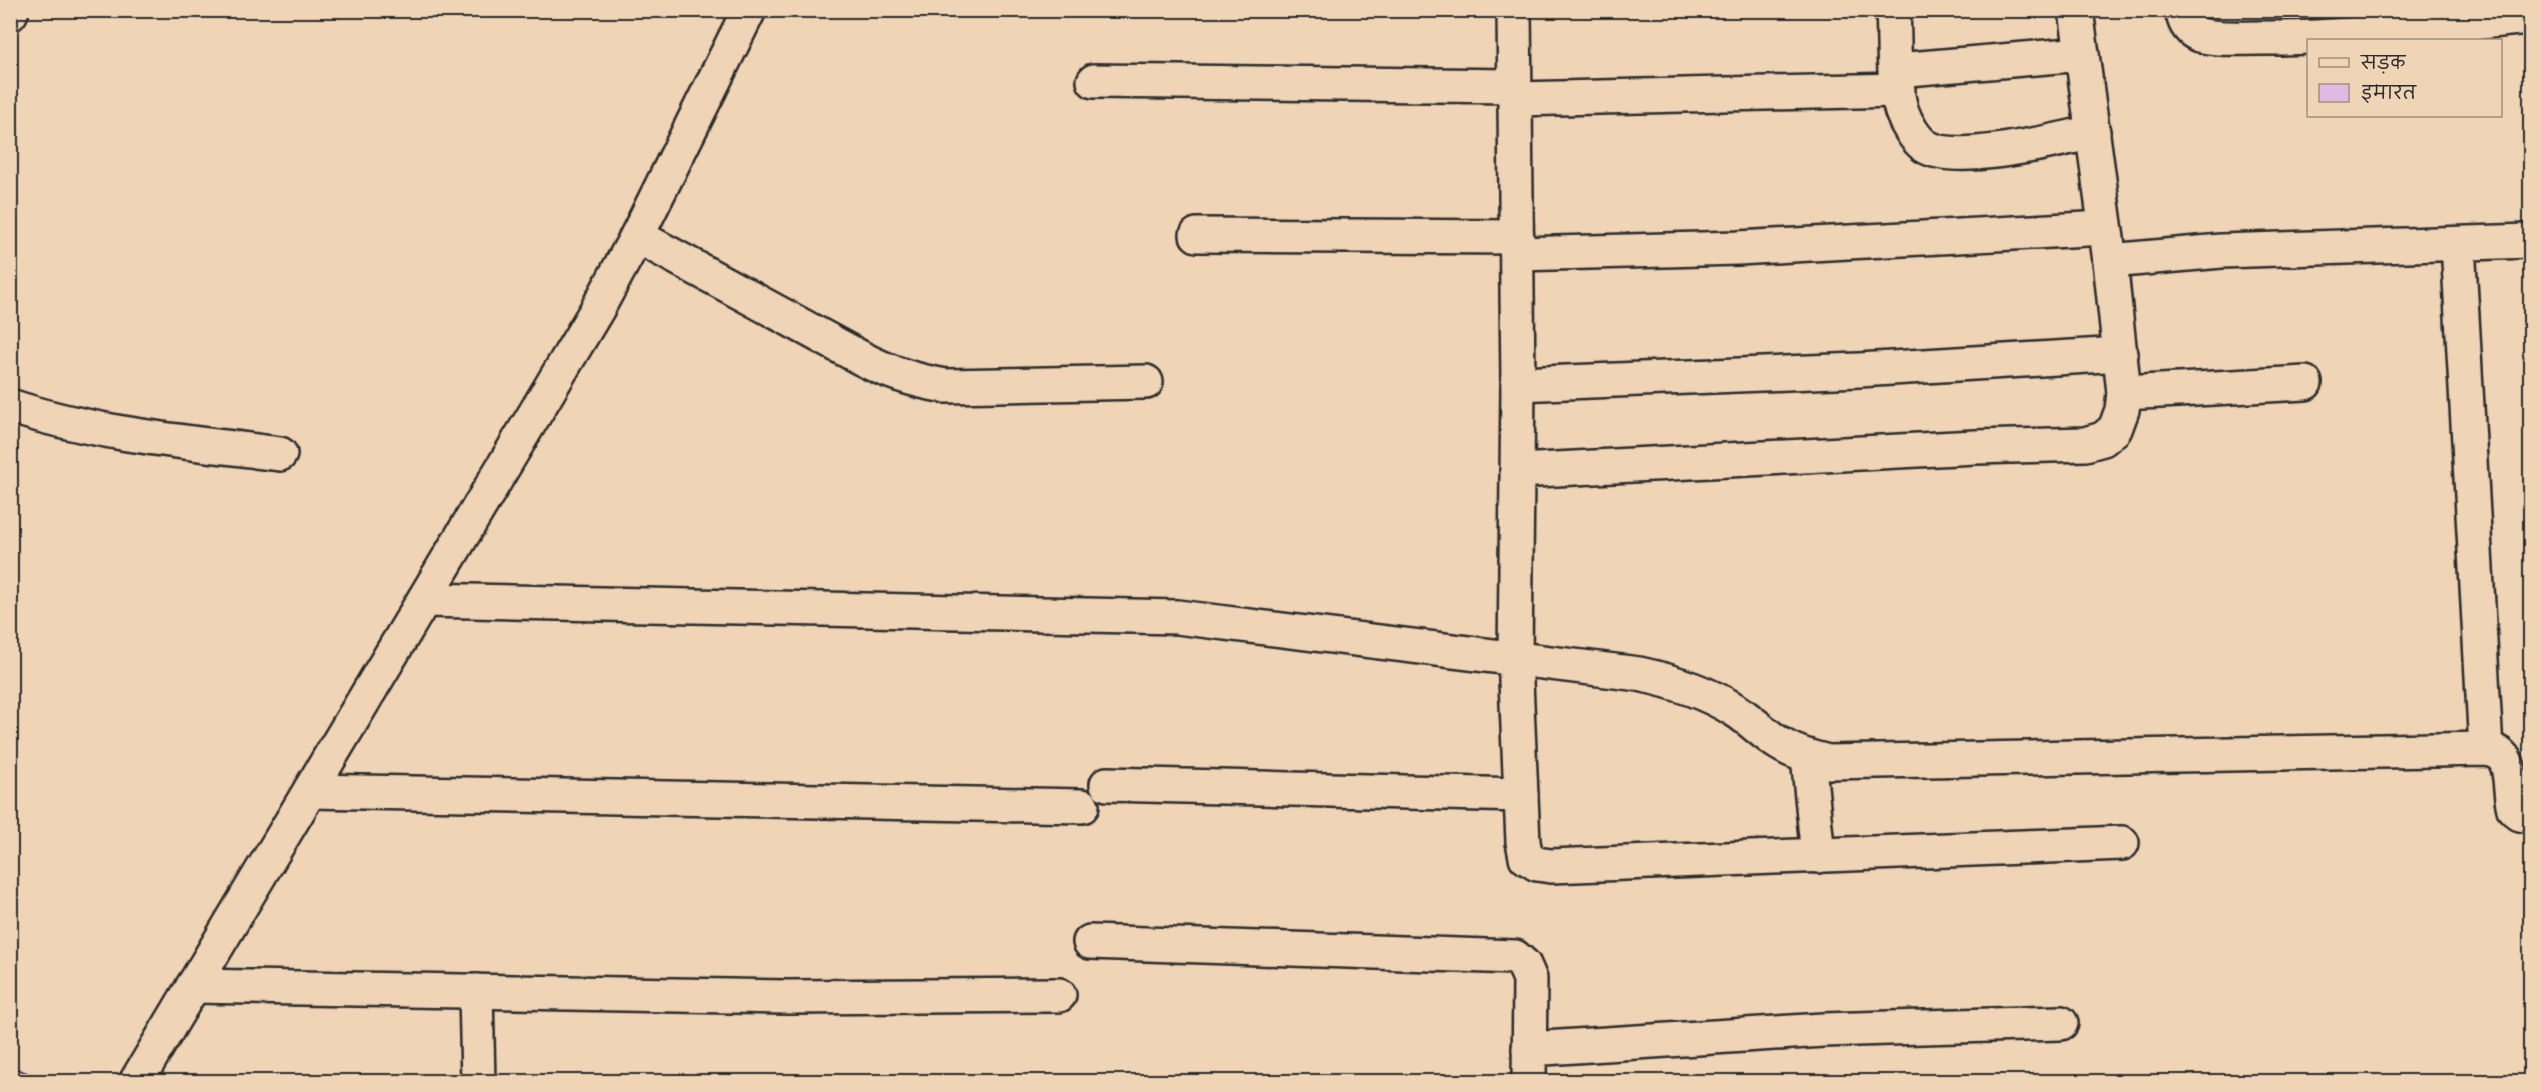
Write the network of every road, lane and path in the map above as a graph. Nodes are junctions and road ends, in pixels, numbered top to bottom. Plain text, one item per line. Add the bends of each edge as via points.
1 (749, 10) edge
2 (1514, 10) edge
3 (1893, 10) edge
4 (2076, 10) edge
5 (2182, 10) edge
6 (2530, 17) edge
7 (2424, 19) edge
8 (2082, 54) junction
9 (1897, 80) junction
10 (1094, 81) dead end
11 (1515, 92) junction
12 (2093, 132) junction
13 (2105, 228) junction
14 (637, 236) junction
15 (1197, 236) dead end
16 (2530, 241) edge
17 (2458, 244) junction
18 (1517, 246) junction
19 (2110, 261) junction
20 (2121, 354) junction
21 (1146, 382) dead end
22 (2305, 382) dead end
23 (1518, 384) junction
24 (2124, 393) junction
25 (10, 406) edge
26 (280, 454) dead end
27 (1518, 471) junction
28 (424, 600) junction
29 (1515, 658) junction
30 (2486, 750) junction
31 (1808, 757) junction
32 (1107, 784) dead end
33 (310, 791) junction
34 (1521, 795) junction
35 (1082, 806) dead end
36 (2530, 816) edge
37 (2122, 843) dead end
38 (1818, 856) junction
39 (1090, 942) dead end
40 (193, 986) junction
41 (476, 991) junction
42 (1059, 995) dead end
43 (2061, 1023) dead end
44 (1530, 1049) junction
45 (136, 1082) edge
46 (477, 1082) edge
47 (1530, 1082) edge

1 - 14 street
2 - 11 street
3 - 9 street
4 - 8 street
5 - 7 street via 2190,30 2213,37 2292,38
6 - 7 street
8 - 9 street
8 - 12 street
9 - 11 street
9 - 12 street via 1902,112 1925,147 1978,153
10 - 11 street
11 - 18 street
12 - 13 street
13 - 18 street via 1738,248
13 - 19 street
14 - 21 street via 861,358 915,381 946,386
14 - 28 street via 560,375
15 - 18 street
16 - 17 street
17 - 19 street via 2221,250
17 - 30 street
18 - 23 street
19 - 20 street
20 - 23 street
20 - 24 street
22 - 24 street
23 - 27 street
24 - 27 street via 2115,429 2103,439 2085,444
25 - 26 street via 116,432
27 - 29 street
28 - 29 street via 1177,617
28 - 33 street
29 - 31 street via 1664,679 1735,710 1782,746
29 - 34 street
30 - 31 street via 1828,762
30 - 36 street via 2498,751 2503,756 2508,765 2514,809
31 - 38 street
32 - 34 street
33 - 35 street
33 - 40 street
34 - 38 street via 1522,842 1526,857 1537,864
37 - 38 street
39 - 44 street via 1515,957 1530,979
40 - 41 street
40 - 45 street
41 - 42 street via 788,997
41 - 46 street
43 - 44 street via 1823,1030
44 - 47 street

